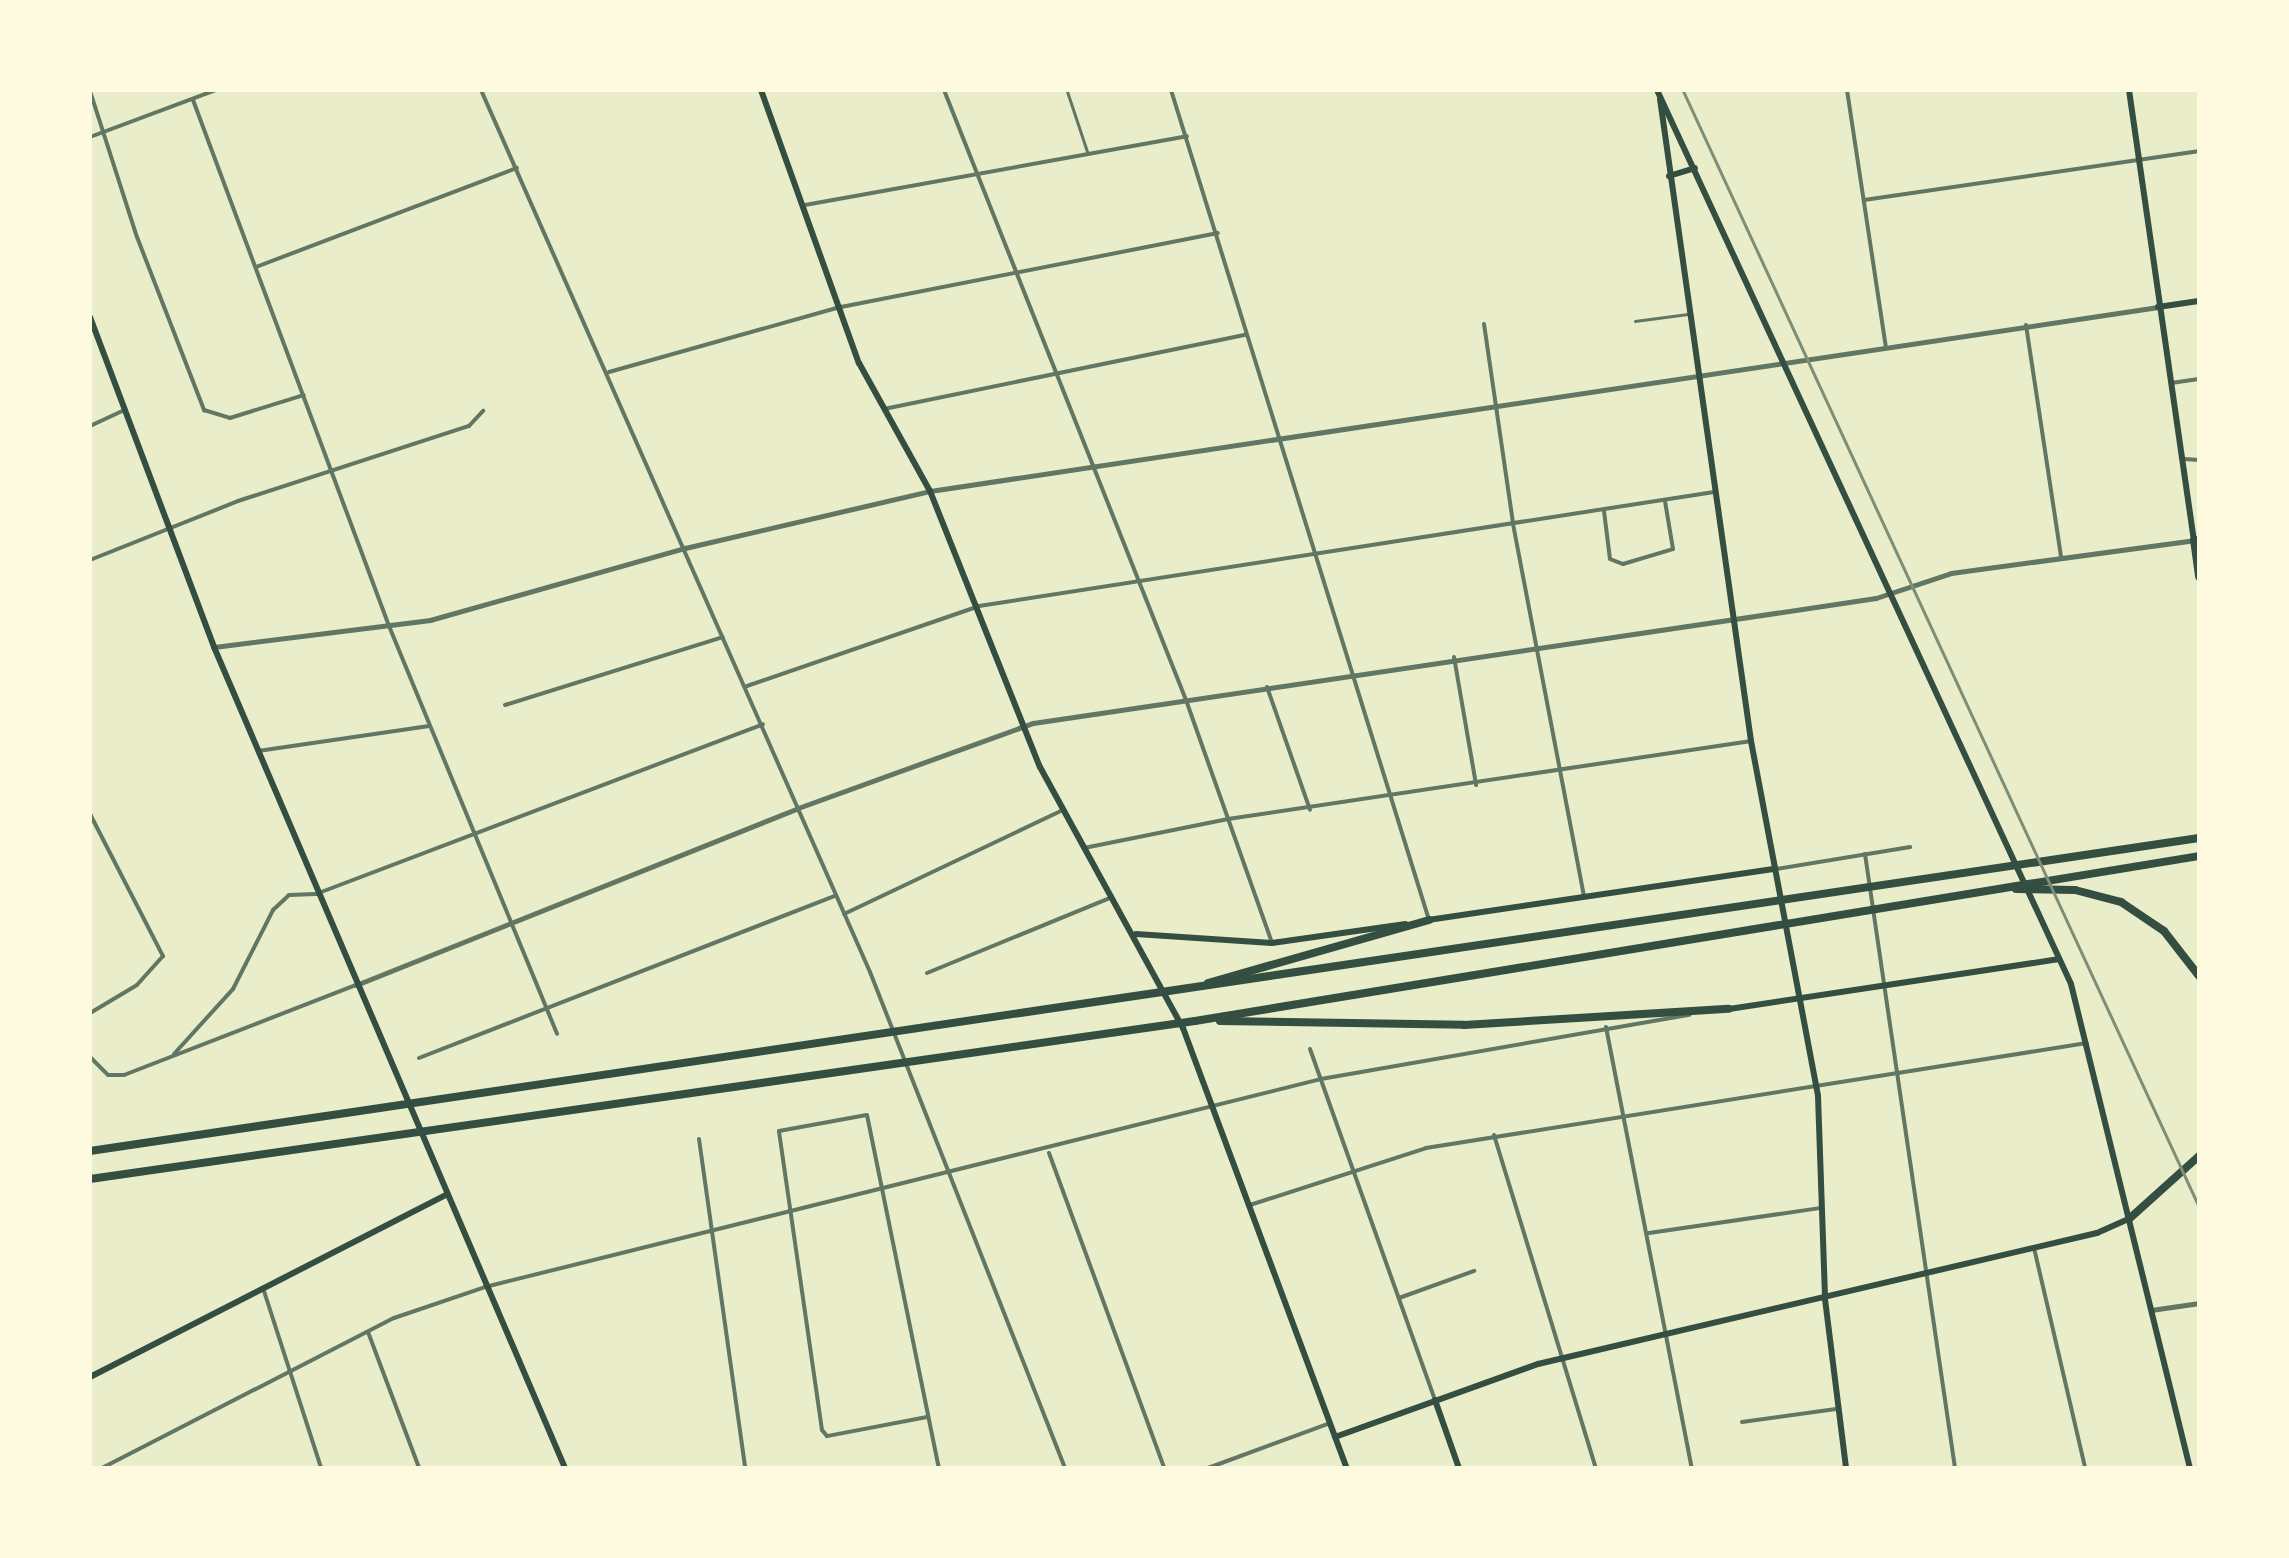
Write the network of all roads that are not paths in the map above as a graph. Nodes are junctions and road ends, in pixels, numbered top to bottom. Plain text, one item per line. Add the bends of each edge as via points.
1 (90, 90) edge
2 (216, 90) edge
3 (481, 90) edge
4 (761, 90) edge
5 (944, 90) edge
6 (1067, 90) edge
7 (1171, 90) edge
8 (1847, 90) edge
9 (2129, 90) edge
10 (1658, 91) edge
11 (193, 100) junction
12 (100, 133) junction
13 (1187, 136) junction
14 (90, 137) edge
15 (2199, 151) edge
16 (1088, 152) junction
17 (2137, 160) junction
18 (517, 168) junction
19 (1696, 168) junction
20 (976, 175) junction
21 (1669, 176) junction
22 (1864, 200) junction
23 (805, 205) junction
24 (1218, 233) junction
25 (256, 266) junction
26 (1017, 272) junction
27 (2199, 300) edge
28 (840, 307) junction
29 (2158, 307) junction
30 (1688, 314) junction
31 (90, 317) edge
32 (1635, 321) dead end
33 (1484, 324) dead end
34 (2026, 325) junction
35 (92, 328) edge
36 (1248, 334) junction
37 (1886, 348) junction
38 (1784, 364) junction
39 (609, 372) junction
40 (1056, 372) junction
41 (1697, 376) junction
42 (2199, 379) edge
43 (2170, 383) junction
44 (304, 395) junction
45 (1496, 407) junction
46 (884, 409) junction
47 (125, 410) junction
48 (482, 411) dead end
49 (90, 426) edge
50 (1283, 439) junction
51 (2184, 460) junction
52 (2199, 460) edge
53 (1094, 465) junction
54 (332, 474) junction
55 (930, 491) junction
56 (1714, 492) junction
57 (1666, 501) junction
58 (1604, 511) junction
59 (1513, 524) junction
60 (168, 528) junction
61 (2196, 540) edge
62 (685, 548) junction
63 (1317, 557) junction
64 (2062, 557) junction
65 (90, 560) edge
66 (2199, 577) edge
67 (1137, 581) junction
68 (1890, 595) junction
69 (979, 606) junction
70 (1733, 619) junction
71 (389, 626) junction
72 (723, 638) junction
73 (1538, 644) junction
74 (214, 647) junction
75 (1454, 657) junction
76 (1355, 673) junction
77 (747, 686) junction
78 (1268, 687) junction
79 (1186, 700) junction
80 (505, 705) dead end
81 (763, 724) junction
82 (429, 726) junction
83 (1023, 726) junction
84 (1751, 741) junction
85 (258, 750) junction
86 (1560, 772) junction
87 (1476, 785) junction
88 (1393, 798) junction
89 (798, 808) junction
90 (1063, 810) junction
91 (1310, 810) junction
92 (90, 814) edge
93 (1228, 819) junction
94 (476, 836) junction
95 (2199, 838) edge
96 (1910, 847) dead end
97 (1084, 848) junction
98 (1865, 854) junction
99 (2199, 856) edge
100 (1773, 869) junction
101 (1966, 892) junction
102 (316, 894) junction
103 (836, 895) junction
104 (1584, 895) junction
105 (1112, 898) junction
106 (844, 914) junction
107 (1429, 920) junction
108 (510, 922) junction
109 (1136, 934) junction
110 (1272, 943) junction
111 (2059, 959) junction
112 (927, 973) dead end
113 (2199, 976) edge
114 (356, 984) junction
115 (1884, 986) junction
116 (1181, 990) junction
117 (1800, 998) junction
118 (1729, 1009) junction
119 (547, 1011) junction
120 (90, 1013) edge
121 (1195, 1021) junction
122 (1606, 1028) junction
123 (557, 1034) dead end
124 (2086, 1043) junction
125 (1310, 1049) dead end
126 (174, 1054) junction
127 (90, 1057) edge
128 (419, 1058) dead end
129 (1896, 1072) junction
130 (1321, 1079) junction
131 (1816, 1083) junction
132 (1214, 1106) junction
133 (1624, 1114) junction
134 (1494, 1135) junction
135 (699, 1139) dead end
136 (90, 1151) edge
137 (1048, 1151) junction
138 (2199, 1156) edge
139 (950, 1172) junction
140 (1354, 1172) junction
141 (90, 1179) edge
142 (882, 1190) junction
143 (447, 1194) junction
144 (1250, 1206) junction
145 (1821, 1208) junction
146 (789, 1214) junction
147 (2129, 1219) junction
148 (712, 1231) junction
149 (1649, 1233) junction
150 (2034, 1248) junction
151 (1474, 1272) dead end
152 (1925, 1274) junction
153 (484, 1287) junction
154 (263, 1288) junction
155 (1399, 1298) junction
156 (1826, 1299) junction
157 (2199, 1303) edge
158 (2151, 1310) junction
159 (368, 1332) junction
160 (1666, 1332) junction
161 (1562, 1358) junction
162 (289, 1372) junction
163 (90, 1377) edge
164 (1435, 1400) junction
165 (1839, 1409) junction
166 (927, 1417) junction
167 (1742, 1422) dead end
168 (1330, 1423) junction
169 (1335, 1437) junction
170 (102, 1468) edge
171 (321, 1468) edge
172 (419, 1468) edge
173 (565, 1468) edge
174 (745, 1468) edge
175 (939, 1468) edge
176 (1065, 1468) edge
177 (1164, 1468) edge
178 (1208, 1468) edge
179 (1347, 1468) edge
180 (1459, 1468) edge
181 (1596, 1468) edge
182 (1692, 1468) edge
183 (1846, 1468) edge
184 (1955, 1468) edge
185 (2085, 1468) edge
186 (2190, 1468) edge

1 - 12 street
2 - 11 street
3 - 18 street
4 - 23 main road
5 - 20 street
6 - 16 lane
7 - 13 street
8 - 22 street
9 - 17 main road
10 - 19 main road
10 - 21 main road
11 - 12 street
11 - 25 street
12 - 14 street
12 - 44 street via 204,410 230,418
13 - 16 street
13 - 24 street
15 - 17 street
16 - 20 street
17 - 22 street
17 - 29 main road
18 - 25 street
18 - 39 street
19 - 21 main road
19 - 38 main road
20 - 23 street
20 - 26 street
21 - 30 main road
22 - 37 street
23 - 28 main road
24 - 26 street
24 - 36 street
25 - 44 street
26 - 28 street
26 - 40 street
27 - 29 main road
28 - 39 street
28 - 46 main road
29 - 34 street
29 - 43 main road
30 - 32 lane
30 - 41 main road
31 - 35 main road
33 - 45 street
34 - 37 street
34 - 64 street
35 - 47 main road
36 - 40 street
36 - 50 street
37 - 38 street
38 - 41 street
38 - 68 main road
39 - 62 street
40 - 46 street
40 - 53 street
41 - 45 street
41 - 56 main road
42 - 43 street
43 - 51 main road
44 - 54 street
45 - 50 street
45 - 59 street
46 - 55 main road
47 - 49 street
47 - 60 main road
48 - 54 street via 468,426
50 - 53 street
50 - 63 street
51 - 52 street
51 - 61 main road
53 - 55 street
53 - 67 street
54 - 60 street
54 - 71 street
55 - 62 street
55 - 69 main road
56 - 57 street
56 - 70 main road
57 - 58 street
57 - 58 street via 1673,549 1623,564 1610,559
58 - 59 street
59 - 63 street
59 - 73 street
60 - 65 street
60 - 74 main road
61 - 64 street
61 - 66 highway
62 - 71 street
62 - 72 street
63 - 67 street
63 - 76 street
64 - 68 street via 1943,575
67 - 69 street
67 - 79 street
68 - 70 street
68 - 111 main road
69 - 77 street
69 - 83 main road
70 - 73 street
70 - 84 main road
71 - 74 street
71 - 82 street
72 - 77 street
72 - 80 street
73 - 75 street
73 - 86 street
74 - 85 main road
75 - 76 street
75 - 87 street
76 - 78 street
76 - 88 street
77 - 81 street
78 - 79 street
78 - 91 street
79 - 83 street
79 - 93 street
81 - 89 street
81 - 94 street
82 - 85 street
82 - 94 street
83 - 89 street
83 - 90 main road
84 - 86 street
84 - 100 main road
85 - 102 main road
86 - 87 street
86 - 104 street
87 - 88 street
88 - 91 street
88 - 107 street
89 - 103 street
89 - 108 street
90 - 97 main road
90 - 106 street
91 - 93 street
92 - 120 street via 163,956 138,985
93 - 97 street
93 - 110 street
94 - 102 street
94 - 108 street
95 - 116 highway
96 - 98 street
97 - 105 main road
98 - 100 street
98 - 115 street
99 - 101 highway
100 - 104 main road
100 - 117 main road
101 - 113 highway via 2057,888 2113,898 2164,930
101 - 121 highway
102 - 114 main road
102 - 126 street via 301,890 279,902 233,989
103 - 106 street
103 - 119 street
104 - 107 main road
105 - 109 main road
105 - 112 street
106 - 139 street
107 - 110 main road
107 - 116 highway
108 - 114 street
108 - 119 street
109 - 110 main road
109 - 132 main road
111 - 115 main road
111 - 124 main road
114 - 126 street
114 - 143 main road
115 - 117 main road
115 - 129 street
116 - 136 highway
117 - 118 main road
117 - 131 main road
118 - 121 highway via 1464,1025
118 - 122 street
119 - 123 street
119 - 128 street
121 - 141 highway
122 - 130 street
122 - 133 street
124 - 129 street
124 - 147 main road
125 - 130 street
126 - 127 street via 116,1076
129 - 131 street
129 - 152 street
130 - 132 street
130 - 140 street
131 - 133 street
131 - 145 main road
132 - 137 street
132 - 144 main road
133 - 134 street
133 - 149 street
134 - 140 street
134 - 161 street
135 - 148 street
137 - 139 street
137 - 177 street
138 - 147 highway
139 - 142 street
139 - 176 street
140 - 144 street
140 - 155 street
142 - 146 street
142 - 146 street via 867,1116 779,1131
142 - 166 street
143 - 153 main road
143 - 154 main road
144 - 168 main road
145 - 149 street
145 - 156 main road
146 - 148 street
146 - 166 street via 827,1436
147 - 150 main road
147 - 158 main road
148 - 153 street
148 - 174 street
149 - 160 street
150 - 152 main road
150 - 185 street
151 - 155 street
152 - 156 main road
152 - 184 street
153 - 159 street
153 - 173 main road
154 - 162 street
154 - 163 main road
155 - 164 street
156 - 160 main road
156 - 165 main road
157 - 158 street
158 - 186 main road
159 - 162 street
159 - 172 street
160 - 161 main road
160 - 182 street
161 - 164 main road
161 - 181 street
162 - 170 street
162 - 171 street
164 - 169 main road
164 - 180 main road
165 - 167 street
165 - 183 main road
166 - 175 street
168 - 169 main road
168 - 178 street
169 - 179 main road

